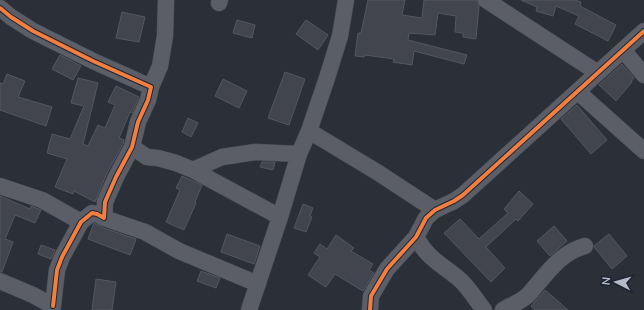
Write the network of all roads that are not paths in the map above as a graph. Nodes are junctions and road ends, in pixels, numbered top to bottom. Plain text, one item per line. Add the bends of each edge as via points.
1 (166, 0) edge
2 (346, 0) edge
3 (486, 0) edge
4 (0, 8) edge
5 (644, 31) edge
6 (623, 50) junction
7 (598, 73) junction
8 (644, 75) edge
9 (151, 87) junction
10 (578, 92) junction
11 (309, 132) junction
12 (132, 147) junction
13 (644, 151) edge
14 (299, 154) junction
15 (193, 170) junction
16 (0, 186) edge
17 (435, 210) junction
18 (280, 217) junction
19 (104, 218) junction
20 (81, 222) junction
21 (416, 237) junction
22 (585, 246) dead end
23 (0, 281) edge
24 (258, 284) junction
25 (53, 308) edge
26 (249, 310) edge
27 (370, 310) edge
28 (484, 310) edge
29 (503, 310) edge

1 - 9 street via 165,36 160,66
2 - 11 street via 340,36
3 - 7 street
4 - 9 street via 32,31
5 - 6 street
6 - 7 street
6 - 8 street
7 - 10 street
9 - 12 street
10 - 13 street
10 - 17 street via 463,195
11 - 14 street
11 - 17 street
12 - 15 street via 147,157 170,161
12 - 19 street via 105,202
14 - 15 street via 255,152 222,157
14 - 18 street
15 - 18 street
16 - 20 street via 42,200
17 - 21 street via 426,218
18 - 24 street
19 - 20 street via 92,213
19 - 24 street via 144,232 179,251
20 - 25 street via 59,263
21 - 27 street via 387,269 371,296
21 - 28 street via 421,248 460,279
22 - 29 street via 575,249 550,269 528,295
23 - 25 street via 34,295
24 - 26 street

